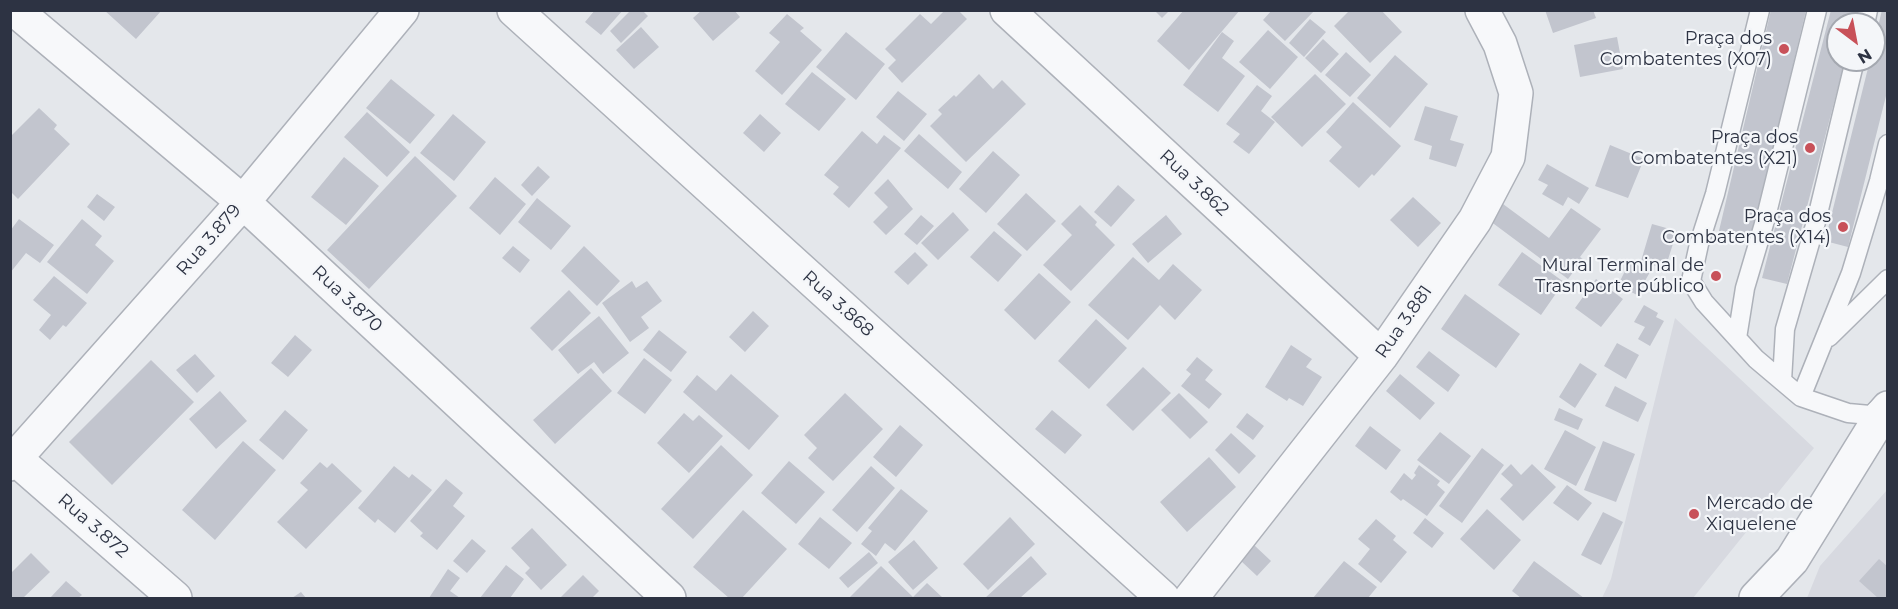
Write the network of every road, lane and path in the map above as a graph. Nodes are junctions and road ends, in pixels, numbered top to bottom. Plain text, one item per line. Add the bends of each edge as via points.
1 (15, 10) edge
2 (402, 10) edge
3 (514, 10) edge
4 (1007, 10) edge
5 (1482, 10) edge
6 (1760, 10) edge
7 (1817, 10) edge
8 (1852, 72) edge
9 (1887, 144) edge
10 (243, 202) junction
11 (1887, 279) edge
12 (1737, 339) junction
13 (1823, 342) junction
14 (1381, 356) junction
15 (1782, 381) junction
16 (1801, 397) junction
17 (1884, 412) edge
18 (12, 459) edge
19 (1792, 560) junction
20 (176, 598) edge
21 (669, 598) edge
22 (1163, 598) edge
23 (1191, 598) edge
24 (1756, 598) edge
25 (1786, 598) edge

1 - 10 street, Rua 3.870
2 - 10 street, Rua 3.879
3 - 22 street, Rua 3.868
4 - 14 street, Rua 3.862
5 - 14 street, Rua 3.881 via 1500,44 1516,93 1508,157 1475,220
6 - 12 lane via 1691,282
7 - 12 lane via 1745,288
8 - 15 lane via 1785,329
9 - 13 lane via 1851,273
10 - 18 street, Rua 3.879
10 - 21 street, Rua 3.870
11 - 13 lane
12 - 15 lane
13 - 16 lane
14 - 23 street, Rua 3.881
15 - 16 lane
16 - 17 lane via 1848,413
17 - 19 street
18 - 20 street, Rua 3.872
19 - 24 street
19 - 25 street

